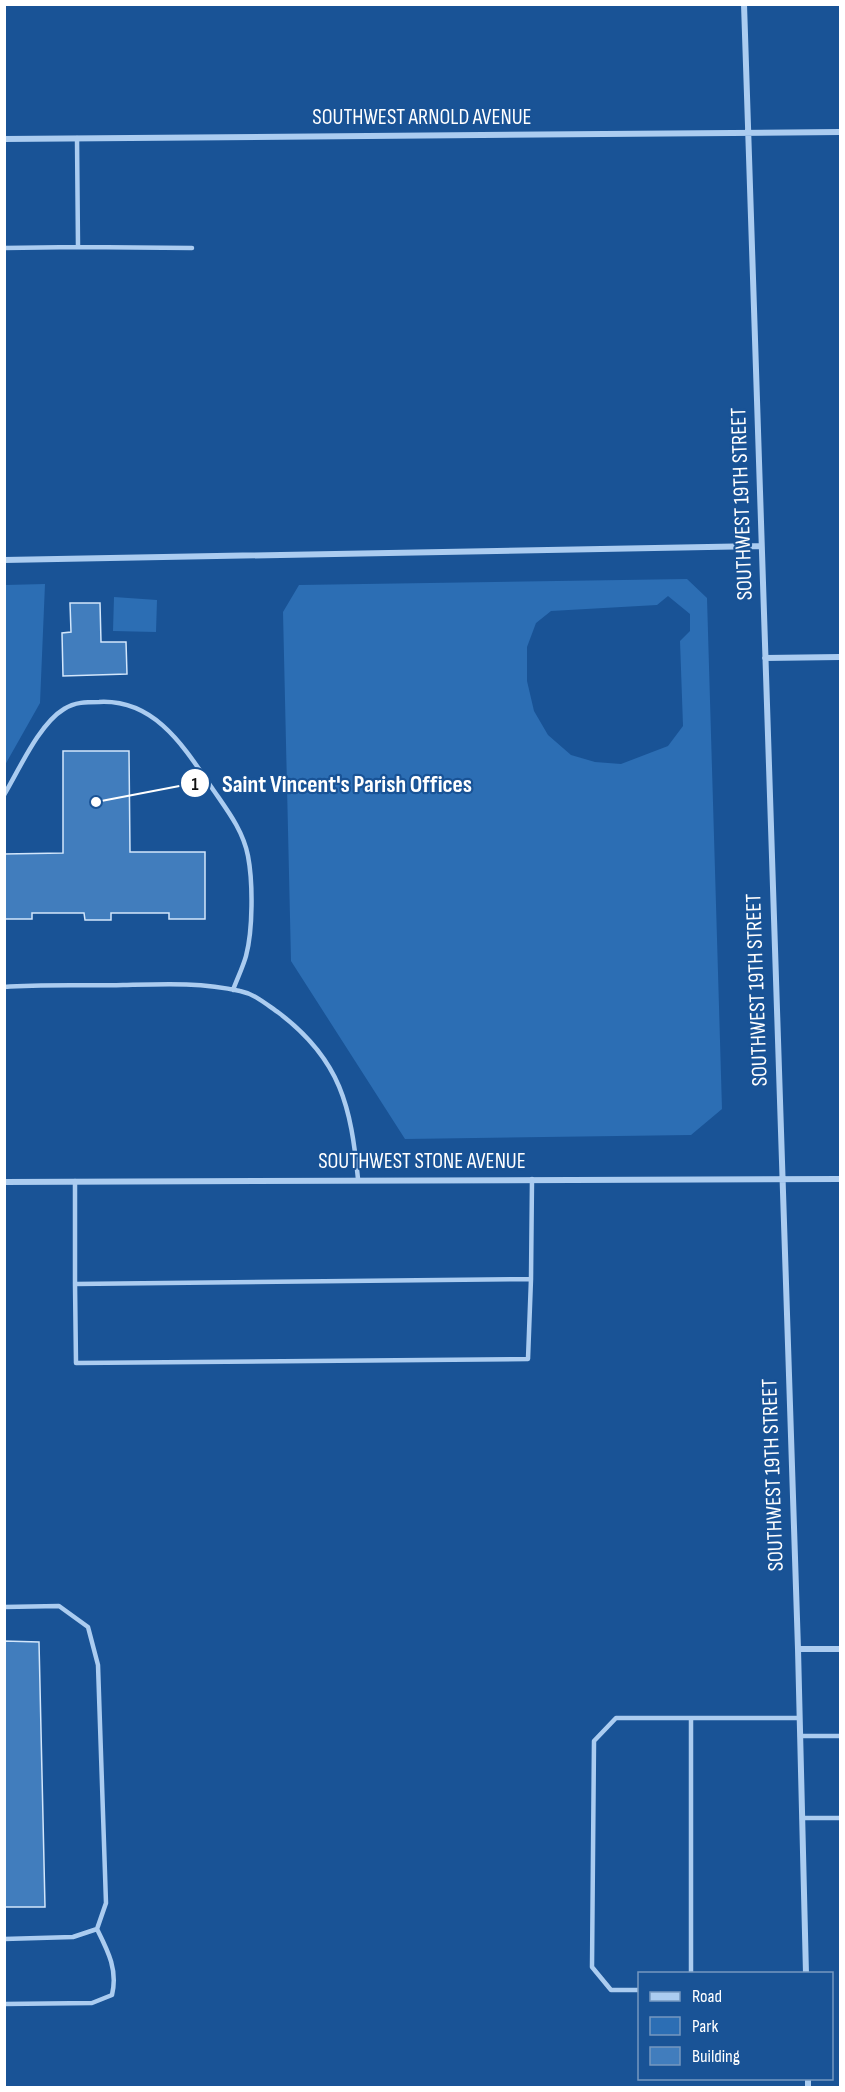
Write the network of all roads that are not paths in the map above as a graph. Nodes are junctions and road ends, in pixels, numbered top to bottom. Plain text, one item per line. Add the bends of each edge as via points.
1 (744, 4) edge
2 (840, 132) edge
3 (748, 133) junction
4 (76, 138) junction
5 (4, 139) edge
6 (78, 247) junction
7 (4, 248) edge
8 (192, 248) dead end
9 (761, 546) junction
10 (4, 561) edge
11 (840, 657) edge
12 (765, 658) junction
13 (4, 795) edge
14 (4, 987) edge
15 (232, 990) junction
16 (357, 1179) junction
17 (532, 1179) junction
18 (781, 1179) junction
19 (840, 1179) edge
20 (75, 1181) junction
21 (4, 1182) edge
22 (531, 1279) junction
23 (75, 1284) junction
24 (4, 1607) edge
25 (798, 1649) junction
26 (840, 1649) edge
27 (691, 1718) junction
28 (800, 1718) junction
29 (800, 1736) junction
30 (840, 1736) edge
31 (802, 1818) junction
32 (840, 1818) edge
33 (97, 1929) junction
34 (4, 1939) edge
35 (691, 1972) edge
36 (806, 1972) edge
37 (638, 1990) edge
38 (4, 2004) edge

1 - 3 street, SOUTHWEST 19TH STREET
2 - 3 street, SOUTHWEST ARNOLD AVENUE
3 - 4 street, SOUTHWEST ARNOLD AVENUE
3 - 9 street, SOUTHWEST 19TH STREET
4 - 5 street, SOUTHWEST ARNOLD AVENUE
4 - 6 lane
6 - 7 lane
6 - 8 lane
9 - 10 street
9 - 12 street, SOUTHWEST 19TH STREET
11 - 12 street
12 - 18 street, SOUTHWEST 19TH STREET
13 - 15 lane via 44,728 62,710 76,703 103,701 124,703 150,714 192,759 239,828 248,856 251,915 246,955
14 - 15 lane via 192,984
15 - 16 lane via 262,1000 289,1021 329,1067 351,1118
16 - 17 street, SOUTHWEST STONE AVENUE
16 - 20 street, SOUTHWEST STONE AVENUE
17 - 18 street, SOUTHWEST STONE AVENUE
17 - 22 lane
18 - 19 street, SOUTHWEST STONE AVENUE
18 - 25 street, SOUTHWEST 19TH STREET
20 - 21 street, SOUTHWEST STONE AVENUE
20 - 23 lane
22 - 23 lane
22 - 23 lane via 528,1359 76,1363
24 - 33 lane via 59,1606 88,1627 98,1665 106,1903
25 - 26 street
25 - 28 street, SOUTHWEST 19TH STREET
27 - 28 lane
27 - 35 lane
27 - 37 lane via 616,1718 594,1741 592,1967 611,1990
28 - 29 street, SOUTHWEST 19TH STREET
29 - 30 lane
29 - 31 street, SOUTHWEST 19TH STREET
31 - 32 lane
31 - 36 street, SOUTHWEST 19TH STREET
33 - 34 lane via 73,1937
33 - 38 lane via 110,1954 115,1983 112,1995 92,2003

